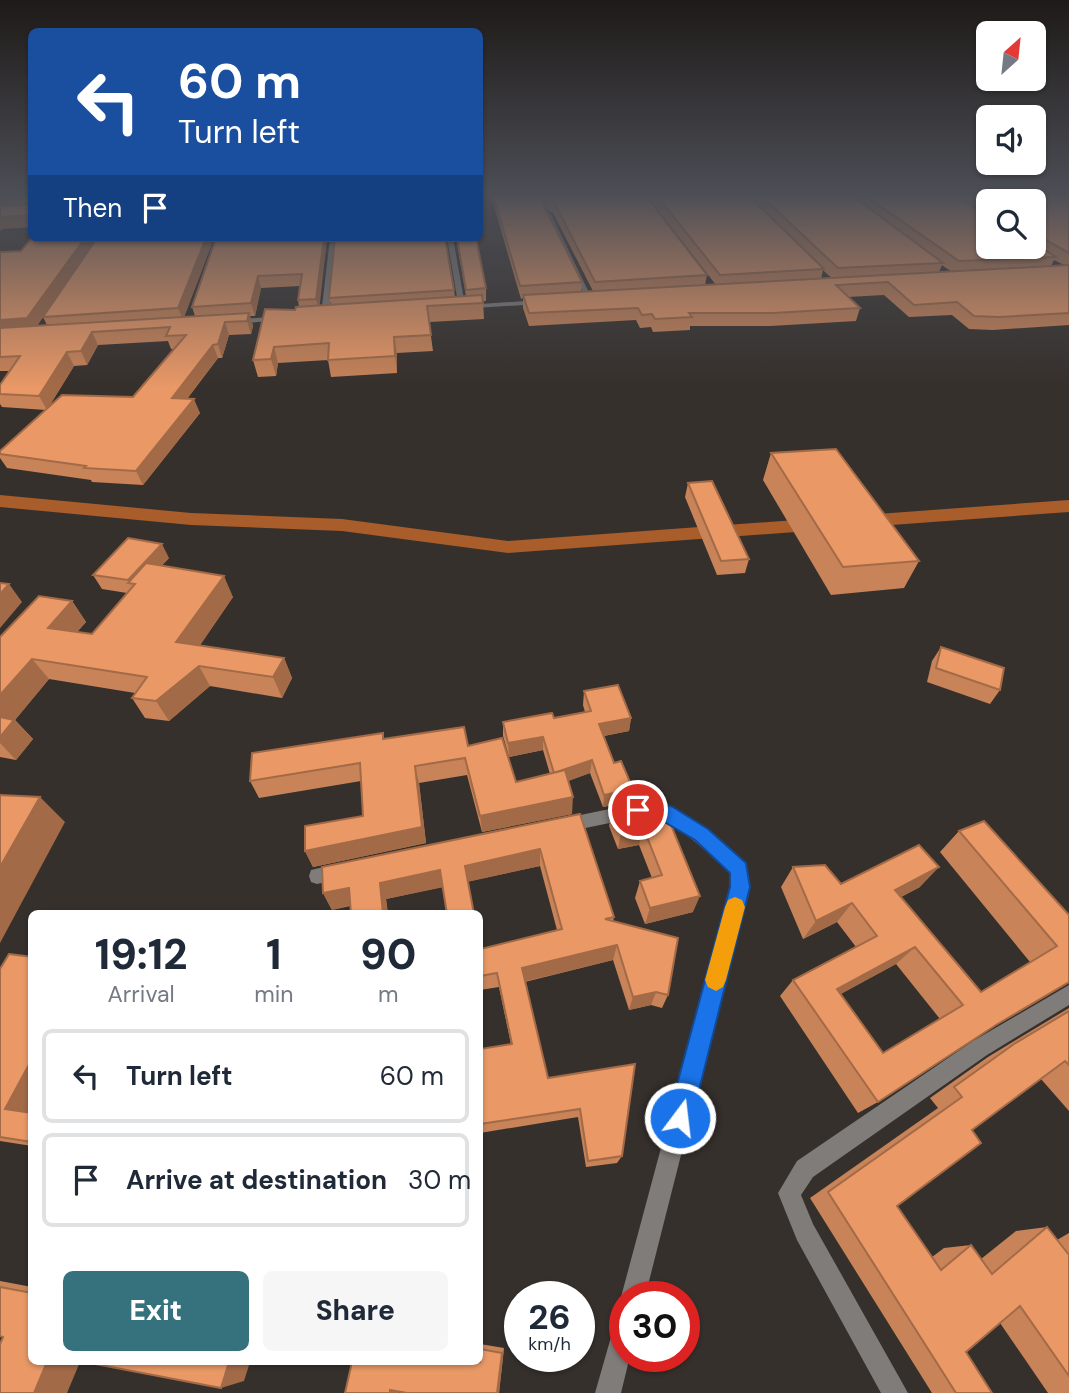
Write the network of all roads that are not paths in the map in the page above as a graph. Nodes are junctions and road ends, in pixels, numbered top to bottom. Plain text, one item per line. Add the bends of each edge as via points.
1 (331, 257) edge
2 (453, 257) edge
3 (569, 257) edge
4 (604, 298) edge
5 (577, 299) edge
6 (590, 299) junction
7 (552, 301) edge
8 (449, 307) edge
9 (462, 307) junction
10 (338, 314) edge
11 (325, 315) junction
12 (312, 316) edge
13 (284, 318) edge
14 (215, 323) edge
15 (544, 829) edge
16 (357, 868) edge
17 (317, 876) dead end
18 (1069, 995) edge
19 (637, 1281) edge
20 (614, 1372) edge
21 (608, 1393) edge
22 (895, 1393) edge

1 - 11 street
2 - 9 street
3 - 6 street
4 - 6 street
5 - 6 street
7 - 9 street
8 - 9 street
10 - 11 street
11 - 12 street
13 - 14 street
15 - 19 street via 638,810 664,812 702,834 739,869 740,887
16 - 17 street
18 - 22 street via 980,1048 805,1169 789,1193 805,1232
20 - 21 street

